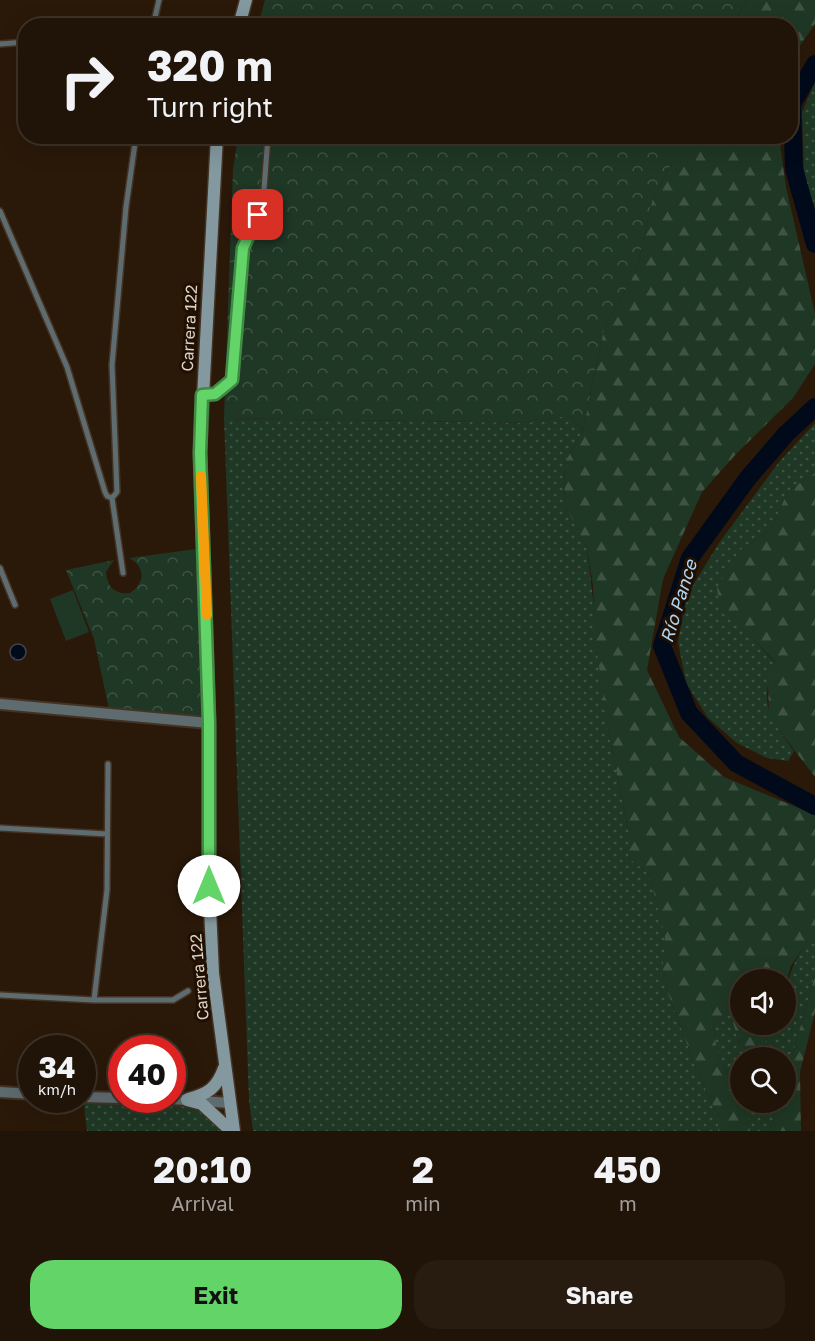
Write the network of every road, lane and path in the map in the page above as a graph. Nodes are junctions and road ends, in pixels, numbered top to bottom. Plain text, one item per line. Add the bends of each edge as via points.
1 (159, 0) edge
2 (246, 0) edge
3 (155, 18) edge
4 (241, 18) edge
5 (18, 43) edge
6 (0, 44) edge
7 (135, 144) edge
8 (218, 144) edge
9 (267, 144) edge
10 (0, 211) edge
11 (202, 395) junction
12 (112, 498) junction
13 (0, 568) edge
14 (123, 573) dead end
15 (15, 604) dead end
16 (0, 704) edge
17 (209, 723) junction
18 (108, 764) dead end
19 (0, 828) edge
20 (107, 834) junction
21 (188, 991) dead end
22 (0, 995) edge
23 (94, 1000) junction
24 (225, 1065) junction
25 (0, 1092) edge
26 (18, 1093) edge
27 (187, 1100) junction
28 (230, 1103) junction
29 (233, 1131) edge

1 - 3 lane
2 - 4 street
5 - 6 lane
7 - 12 lane via 112,364 117,492
8 - 11 street, Carrera 122
9 - 11 lane via 263,203 243,248 232,380 215,394
10 - 12 lane via 67,368 105,492
11 - 17 street, Carrera 122 via 200,453
12 - 14 lane
13 - 15 lane
16 - 17 street
17 - 24 street, Carrera 122 via 213,973
18 - 20 lane
19 - 20 lane
20 - 23 lane via 107,890
21 - 23 lane via 173,1000
22 - 23 lane
24 - 27 street via 211,1092
24 - 28 street, Carrera 122
25 - 26 street
27 - 28 street
27 - 29 street via 202,1104
28 - 29 street, Carrera 122

